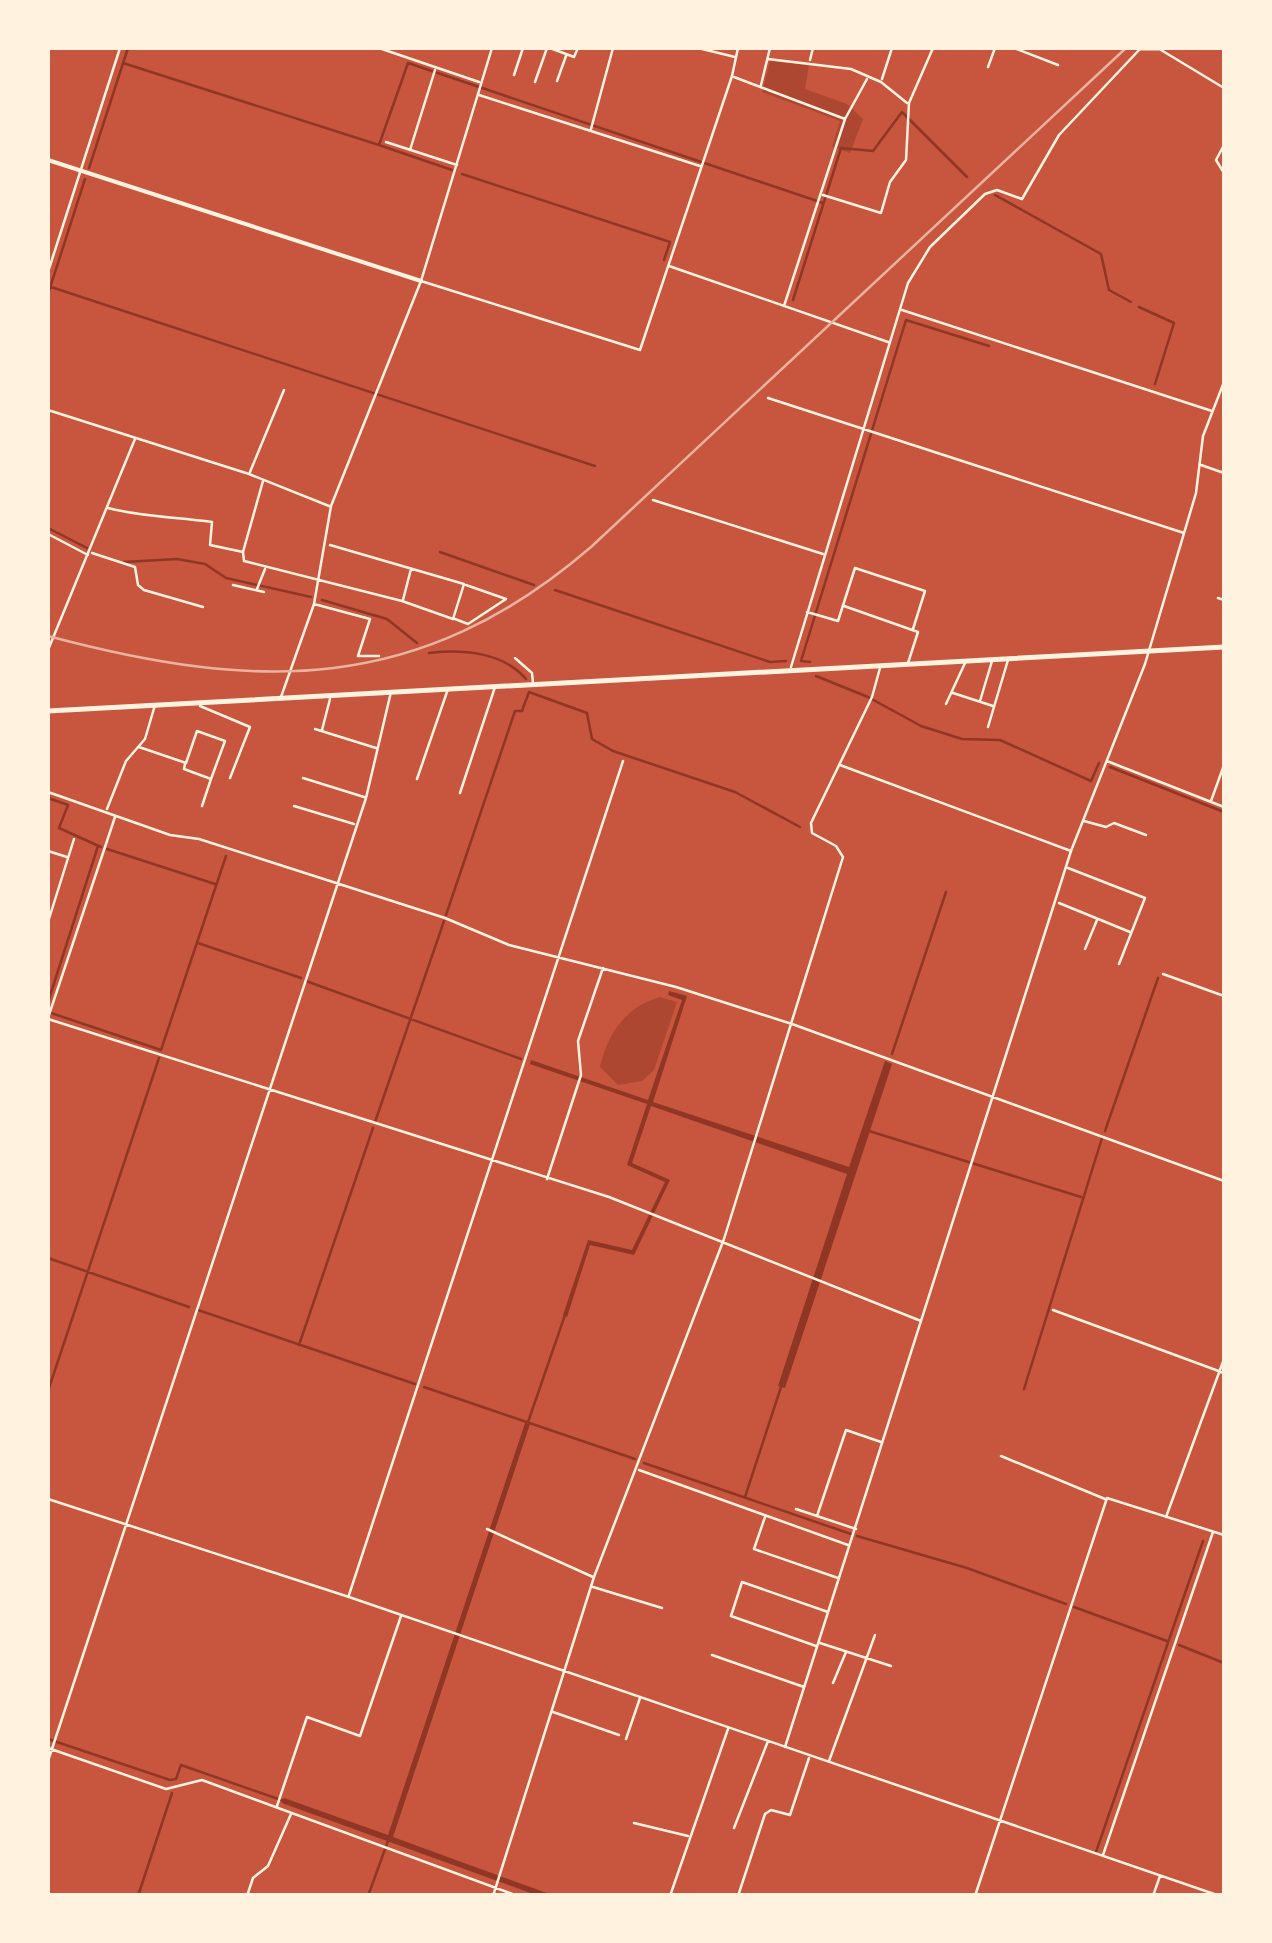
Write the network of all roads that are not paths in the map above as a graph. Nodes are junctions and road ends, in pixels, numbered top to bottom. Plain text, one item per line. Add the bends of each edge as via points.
1 (120, 48) edge
2 (378, 48) edge
3 (492, 48) edge
4 (523, 48) edge
5 (548, 48) edge
6 (578, 48) edge
7 (613, 48) edge
8 (698, 48) edge
9 (738, 48) edge
10 (770, 48) edge
11 (813, 48) edge
12 (892, 48) edge
13 (933, 48) edge
14 (995, 48) edge
15 (1014, 48) edge
16 (1141, 48) edge
17 (1161, 48) edge
18 (566, 54) junction
19 (736, 57) junction
20 (768, 59) junction
21 (810, 62) junction
22 (988, 66) dead end
23 (1058, 66) dead end
24 (436, 67) junction
25 (514, 74) dead end
26 (732, 76) junction
27 (867, 77) junction
28 (557, 81) dead end
29 (480, 82) junction
30 (534, 82) dead end
31 (882, 82) junction
32 (760, 86) junction
33 (1224, 88) edge
34 (477, 94) junction
35 (908, 103) junction
36 (845, 119) junction
37 (590, 131) junction
38 (386, 142) dead end
39 (1224, 145) edge
40 (410, 150) junction
41 (48, 160) edge
42 (458, 166) junction
43 (701, 166) junction
44 (80, 171) junction
45 (1224, 174) edge
46 (820, 194) junction
47 (668, 266) junction
48 (48, 272) edge
49 (421, 281) junction
50 (784, 306) junction
51 (900, 309) junction
52 (888, 342) junction
53 (1224, 382) edge
54 (284, 390) dead end
55 (768, 398) dead end
56 (48, 410) edge
57 (1212, 411) junction
58 (862, 428) junction
59 (135, 439) junction
60 (1200, 464) junction
61 (1224, 472) edge
62 (248, 474) junction
63 (264, 480) junction
64 (654, 500) dead end
65 (331, 506) junction
66 (108, 508) junction
67 (1185, 533) junction
68 (48, 534) edge
69 (328, 545) junction
70 (244, 552) junction
71 (90, 554) junction
72 (824, 554) junction
73 (265, 568) junction
74 (412, 568) junction
75 (320, 578) junction
76 (233, 584) dead end
77 (464, 584) junction
78 (257, 590) junction
79 (264, 592) dead end
80 (1218, 598) dead end
81 (1224, 600) edge
82 (402, 601) junction
83 (314, 604) junction
84 (843, 606) junction
85 (203, 607) dead end
86 (807, 612) junction
87 (454, 619) junction
88 (913, 629) junction
89 (1224, 647) edge
90 (48, 650) edge
91 (1148, 651) junction
92 (379, 656) dead end
93 (515, 658) dead end
94 (1009, 659) junction
95 (992, 660) junction
96 (965, 662) junction
97 (907, 665) junction
98 (880, 666) junction
99 (791, 668) junction
100 (533, 683) junction
101 (494, 685) junction
102 (448, 688) junction
103 (391, 690) junction
104 (953, 692) junction
105 (330, 695) junction
106 (280, 697) junction
107 (980, 701) junction
108 (195, 702) junction
109 (155, 704) junction
110 (946, 704) dead end
111 (994, 706) junction
112 (48, 711) edge
113 (988, 727) dead end
114 (316, 729) dead end
115 (322, 731) junction
116 (139, 746) junction
117 (378, 749) junction
118 (622, 761) dead end
119 (1106, 761) junction
120 (186, 763) junction
121 (838, 764) junction
122 (1224, 765) edge
123 (230, 778) dead end
124 (303, 778) dead end
125 (211, 779) junction
126 (417, 779) dead end
127 (48, 792) edge
128 (460, 793) dead end
129 (366, 798) junction
130 (1210, 802) junction
131 (202, 806) dead end
132 (294, 806) dead end
133 (1224, 807) edge
134 (106, 812) junction
135 (115, 816) junction
136 (1082, 820) junction
137 (356, 825) junction
138 (1146, 836) dead end
139 (74, 839) dead end
140 (48, 851) edge
141 (1070, 851) junction
142 (68, 857) junction
143 (1066, 867) junction
144 (336, 884) junction
145 (1056, 902) junction
146 (49, 912) edge
147 (1098, 919) junction
148 (48, 922) edge
149 (1132, 932) junction
150 (1085, 949) dead end
151 (556, 956) junction
152 (1119, 964) dead end
153 (603, 968) junction
154 (1163, 974) dead end
155 (1224, 996) edge
156 (48, 1018) edge
157 (792, 1024) junction
158 (266, 1090) junction
159 (994, 1096) junction
160 (494, 1164) junction
161 (547, 1180) junction
162 (1224, 1181) edge
163 (724, 1239) junction
164 (1054, 1310) dead end
165 (922, 1322) junction
166 (1224, 1359) edge
167 (1222, 1373) edge
168 (884, 1443) junction
169 (1001, 1456) dead end
170 (637, 1468) junction
171 (48, 1499) edge
172 (1106, 1500) junction
173 (796, 1508) dead end
174 (766, 1515) junction
175 (817, 1516) junction
176 (1165, 1519) junction
177 (122, 1524) junction
178 (487, 1529) dead end
179 (856, 1530) junction
180 (1213, 1530) junction
181 (1224, 1534) edge
182 (850, 1546) junction
183 (594, 1578) junction
184 (839, 1578) junction
185 (592, 1586) junction
186 (349, 1597) junction
187 (662, 1608) dead end
188 (828, 1612) junction
189 (401, 1615) junction
190 (875, 1635) dead end
191 (818, 1644) junction
192 (846, 1651) junction
193 (712, 1655) dead end
194 (868, 1658) junction
195 (891, 1666) dead end
196 (564, 1671) junction
197 (834, 1683) dead end
198 (804, 1687) junction
199 (640, 1697) junction
200 (552, 1711) junction
201 (729, 1728) junction
202 (620, 1735) dead end
203 (626, 1739) dead end
204 (768, 1742) junction
205 (785, 1747) junction
206 (49, 1749) edge
207 (810, 1756) junction
208 (48, 1761) edge
209 (829, 1762) junction
210 (276, 1807) junction
211 (292, 1812) junction
212 (1000, 1819) junction
213 (634, 1824) dead end
214 (734, 1828) dead end
215 (690, 1836) junction
216 (1103, 1855) junction
217 (1160, 1875) junction
218 (497, 1885) junction
219 (1224, 1888) edge
220 (247, 1896) edge
221 (493, 1896) edge
222 (518, 1896) edge
223 (670, 1896) edge
224 (738, 1896) edge
225 (975, 1896) edge
226 (1154, 1896) edge
227 (1220, 1896) edge

1 - 44 street
2 - 24 street
3 - 29 street
4 - 25 street
5 - 18 street
5 - 30 street
6 - 18 street via 574,57
7 - 37 street
8 - 19 street
9 - 19 street
10 - 20 street
11 - 21 street
12 - 31 street
13 - 35 street
14 - 22 street
15 - 23 street
16 - 17 main road
16 - 51 street via 1059,135 1022,199 997,190 984,194 930,248 916,264
17 - 33 street
18 - 28 street
19 - 26 street
20 - 21 street
20 - 32 street
21 - 27 street
24 - 29 street
24 - 40 street
26 - 32 street
26 - 43 street
27 - 31 street
27 - 36 street
29 - 34 street
31 - 35 street
32 - 36 street
34 - 37 street
34 - 42 street
35 - 46 street via 910,148 881,213
36 - 46 street
37 - 43 street
38 - 40 street
39 - 45 street via 1216,160
40 - 42 street
41 - 44 street
42 - 49 street
43 - 47 street
44 - 48 street
44 - 49 street
46 - 50 street
47 - 49 street via 637,352
47 - 50 street
49 - 65 street
50 - 52 street
51 - 52 street
51 - 57 street
52 - 58 street
53 - 57 street
54 - 62 street
55 - 58 street
56 - 59 street
57 - 60 street
58 - 67 street
58 - 72 street
59 - 62 street
59 - 66 street
60 - 61 street
60 - 67 street
62 - 63 street
63 - 65 street
63 - 70 street
64 - 72 street
65 - 69 street
66 - 70 street via 149,519 212,522 210,544
66 - 71 street
67 - 91 street
68 - 71 street
69 - 74 street
69 - 75 street
70 - 73 street via 244,560
71 - 85 street via 135,568 144,590
71 - 90 street
72 - 86 street
73 - 75 street
73 - 78 street
74 - 77 street
74 - 82 street
75 - 82 street
75 - 83 street
76 - 78 street
77 - 87 street
77 - 87 street via 506,599 468,624
78 - 79 street
80 - 81 street
82 - 87 street
83 - 92 street via 370,619 358,656
83 - 106 street
84 - 86 street via 838,621
84 - 88 street
84 - 88 street via 854,568 926,591
86 - 99 street
88 - 97 street via 919,640
89 - 91 main road
91 - 94 main road
91 - 119 street
93 - 100 street via 532,673
94 - 95 main road
94 - 111 street
95 - 96 main road
95 - 107 street
96 - 97 main road
96 - 104 street
97 - 98 main road
98 - 99 main road
98 - 121 street
99 - 100 main road
100 - 101 main road
101 - 102 main road
101 - 128 street
102 - 103 main road
102 - 126 street
103 - 105 main road
103 - 117 street
104 - 107 street
104 - 110 street
105 - 106 main road
105 - 115 street
106 - 108 main road
107 - 111 street
108 - 109 main road
108 - 123 street via 250,726
109 - 112 main road
109 - 116 street
111 - 113 street
114 - 115 street
115 - 117 street
116 - 120 street
116 - 134 street via 126,760
117 - 129 street
118 - 151 street
119 - 130 street
119 - 136 street
120 - 125 street via 184,769
120 - 125 street via 197,731 225,741
121 - 141 street
121 - 157 street via 810,828 841,851 843,862
122 - 130 street
124 - 129 street
125 - 131 street
127 - 134 street
129 - 137 street
130 - 133 street
132 - 137 street
134 - 135 street
135 - 144 street
135 - 156 street
136 - 138 street via 1114,822
136 - 141 street
137 - 144 street
139 - 142 street
140 - 142 street
141 - 143 street
142 - 146 street
143 - 145 street
143 - 149 street via 1145,898
144 - 151 street
144 - 158 street
145 - 147 street
145 - 159 street
146 - 148 street
147 - 149 street
147 - 150 street
149 - 152 street
151 - 153 street
151 - 160 street
153 - 157 street
153 - 161 street via 578,1041 582,1076
154 - 155 street
156 - 158 street
157 - 159 street
157 - 163 street
158 - 160 street
158 - 177 street
159 - 162 street
159 - 165 street
160 - 161 street
160 - 186 street
161 - 163 street
163 - 165 street
163 - 170 street
164 - 167 street
165 - 168 street
166 - 167 street
167 - 176 street
168 - 175 street via 846,1430
168 - 179 street
169 - 172 street
170 - 174 street
170 - 183 street
171 - 177 street
172 - 176 street
172 - 212 street
173 - 175 street
174 - 182 street
174 - 184 street via 754,1549
175 - 179 street
176 - 180 street
177 - 186 street
177 - 206 street
178 - 183 street
179 - 182 street
180 - 181 street
180 - 216 street
182 - 184 street
183 - 185 street
184 - 188 street
185 - 187 street
185 - 196 street
186 - 189 street
188 - 191 street
188 - 191 street via 742,1582 731,1616
189 - 196 street
189 - 210 street via 360,1736 308,1717
190 - 194 street
191 - 192 street
191 - 198 street
192 - 194 street
192 - 197 street
193 - 198 street
194 - 195 street
194 - 209 street
196 - 199 street
196 - 200 street
198 - 205 street
199 - 201 street
199 - 203 street
200 - 202 street
200 - 218 street
201 - 204 street
201 - 215 street
204 - 205 street
204 - 214 street
205 - 207 street
206 - 208 street
206 - 210 street via 166,1789 202,1780
207 - 209 street
207 - 224 street via 790,1814 765,1814
209 - 212 street
210 - 211 street
211 - 218 street
211 - 220 street
212 - 216 street
212 - 225 street
213 - 215 street
215 - 223 street
216 - 217 street
217 - 226 street
217 - 227 street
218 - 221 street
218 - 222 street
219 - 227 street

